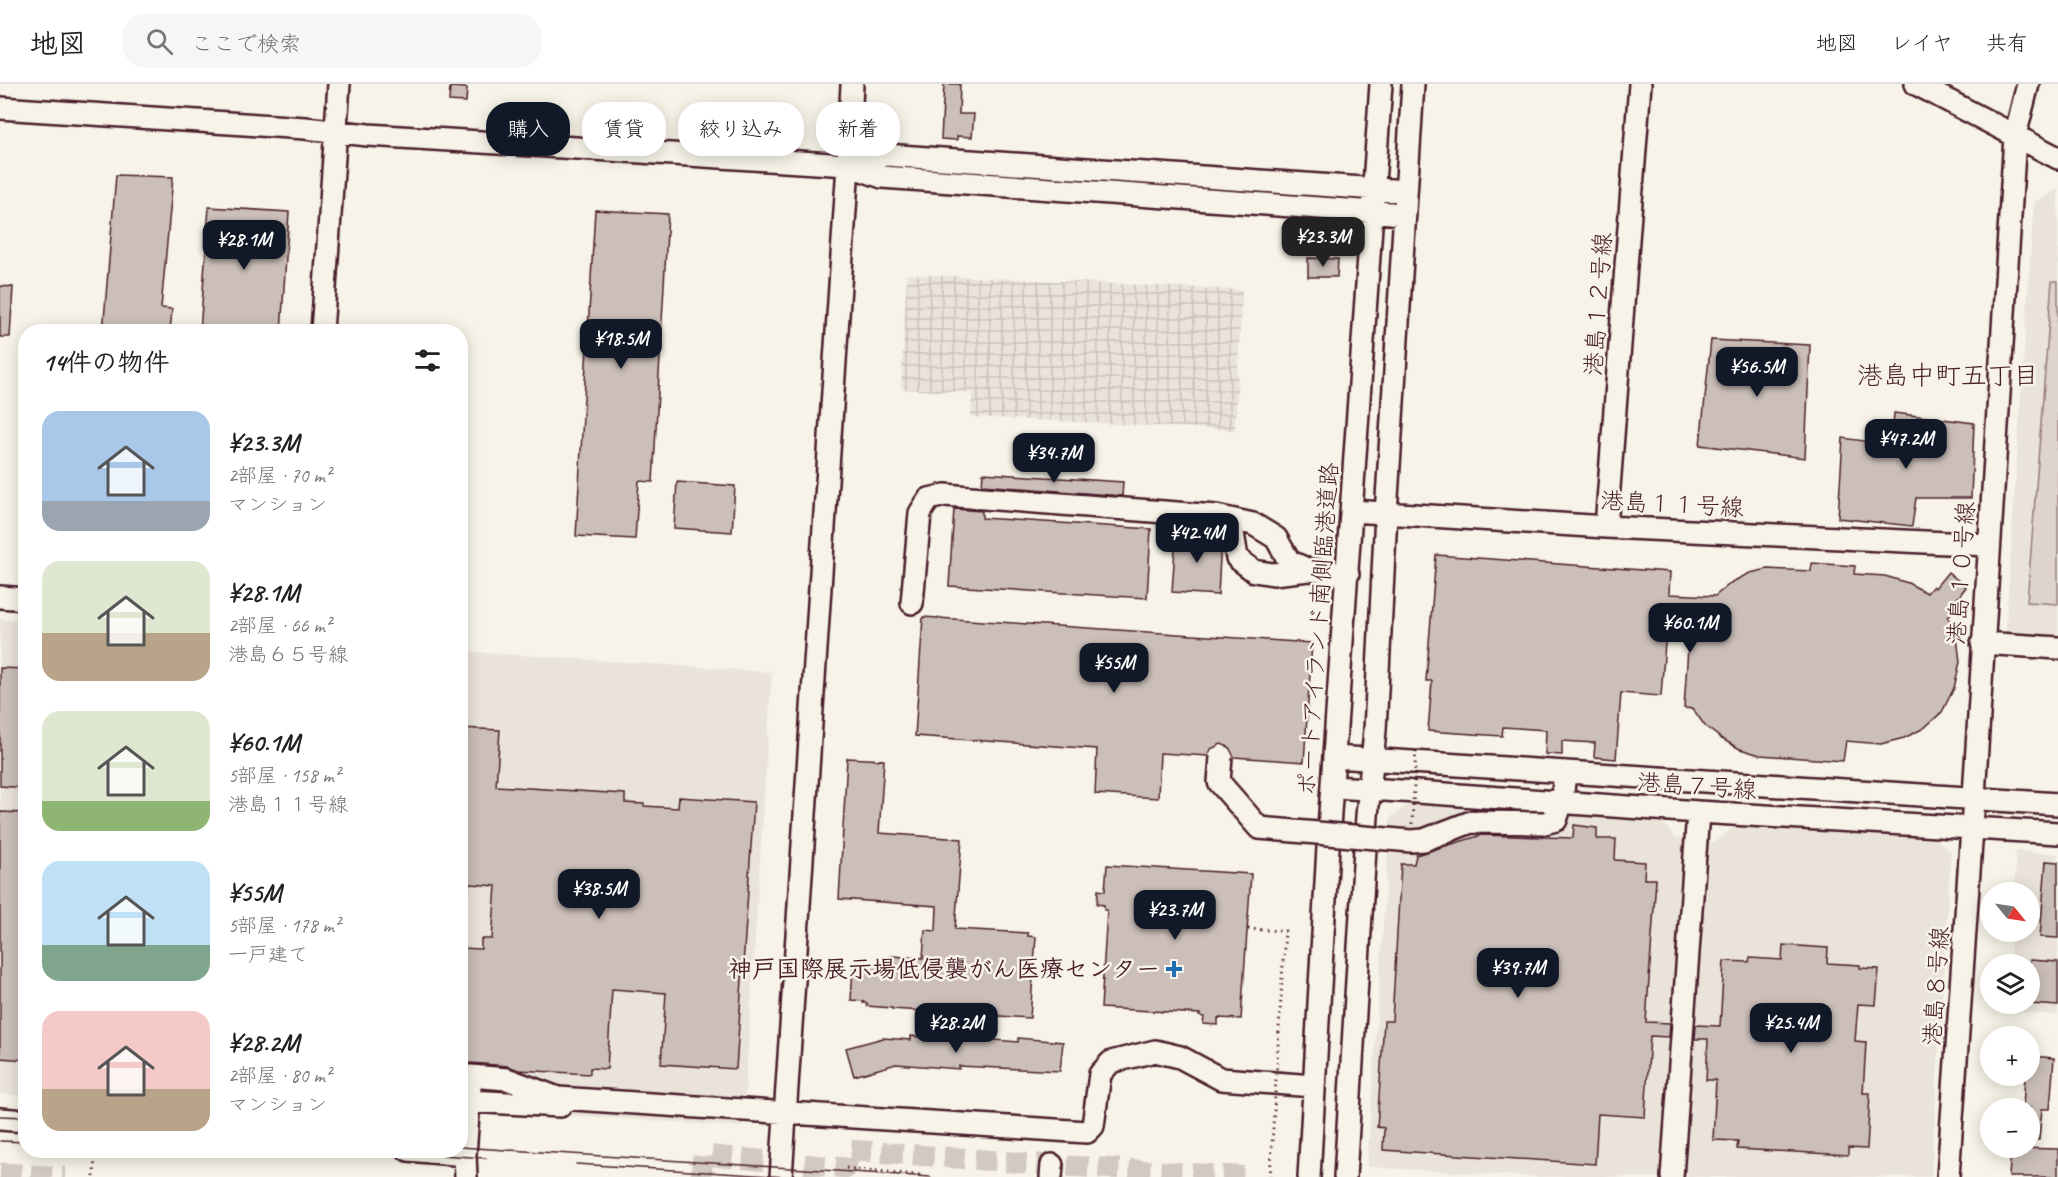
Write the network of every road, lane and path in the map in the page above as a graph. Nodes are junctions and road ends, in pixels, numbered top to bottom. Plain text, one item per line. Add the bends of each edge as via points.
1 (339, 84) edge
2 (852, 84) edge
3 (1381, 84) edge
4 (1413, 84) edge
5 (1640, 84) edge
6 (1916, 84) edge
7 (2028, 84) edge
8 (0, 108) edge
9 (336, 131) junction
10 (2015, 136) junction
11 (2058, 158) edge
12 (848, 165) junction
13 (1374, 190) junction
14 (1406, 191) junction
15 (1372, 213) junction
16 (1405, 214) junction
17 (323, 324) edge
18 (1352, 511) junction
19 (1386, 514) junction
20 (1216, 516) junction
21 (1606, 527) junction
22 (1989, 544) junction
23 (1309, 570) junction
24 (1348, 574) junction
25 (0, 597) edge
26 (18, 598) edge
27 (912, 603) dead end
28 (1982, 643) junction
29 (2058, 648) edge
30 (1416, 748) dead end
31 (1221, 757) dead end
32 (1335, 757) junction
33 (1373, 759) junction
34 (1565, 772) junction
35 (1333, 787) junction
36 (1370, 789) junction
37 (1974, 799) junction
38 (1562, 802) junction
39 (2058, 804) edge
40 (1698, 812) junction
41 (1972, 828) junction
42 (2058, 833) edge
43 (1411, 841) junction
44 (1248, 929) dead end
45 (1314, 1086) junction
46 (469, 1101) junction
47 (468, 1114) edge
48 (785, 1114) junction
49 (0, 1119) edge
50 (18, 1120) edge
51 (95, 1158) edge
52 (465, 1158) edge
53 (846, 1168) dead end
54 (94, 1177) edge
55 (466, 1177) edge
56 (781, 1177) edge
57 (919, 1177) edge
58 (1270, 1177) edge
59 (1309, 1177) edge
60 (1346, 1177) edge
61 (1672, 1177) edge
62 (1948, 1177) edge

1 - 9 street
2 - 12 street
3 - 13 street, ポートアイランド南側臨港道路
4 - 14 street
5 - 21 street, 港島１２号線
6 - 10 street
7 - 10 street, 港島１０号線
8 - 9 street
9 - 12 street
9 - 17 street
10 - 11 street
10 - 22 street, 港島１０号線
12 - 13 street via 885,155
12 - 15 street via 882,177
12 - 48 street
13 - 14 street
13 - 15 street, ポートアイランド南側臨港道路
14 - 16 street
15 - 16 street
15 - 18 street, ポートアイランド南側臨港道路
16 - 19 street
18 - 19 street, 港島１１号線
18 - 24 street, ポートアイランド南側臨港道路
19 - 21 street, 港島１１号線
19 - 33 street
20 - 23 street via 1253,524 1275,538 1289,561
20 - 23 street via 1233,533 1237,558 1254,572
20 - 27 street via 945,495 928,499 920,513
21 - 22 street, 港島１１号線
22 - 28 street, 港島１０号線
23 - 24 street
24 - 32 street, ポートアイランド南側臨港道路
25 - 26 street
28 - 29 street
28 - 37 street, 港島１０号線
30 - 43 path, bridge
31 - 43 street, bridge via 1219,782 1259,828
32 - 33 street, 港島７号線
32 - 35 street, ポートアイランド南側臨港道路
33 - 34 street, 港島７号線
33 - 36 street
34 - 37 street, 港島７号線
34 - 38 street
35 - 36 street, 港島７号線
35 - 45 street, ポートアイランド南側臨港道路
36 - 38 street, 港島７号線
36 - 60 street
37 - 39 street, 港島７号線
37 - 41 street, 港島８号線
38 - 40 street, 港島７号線
38 - 43 street, bridge via 1556,820 1471,822
40 - 41 street, 港島７号線
40 - 61 street
41 - 42 street, 港島７号線
41 - 62 street, 港島８号線
44 - 58 path, bridge via 1285,931
45 - 48 street via 1221,1079 1180,1057 1155,1051 1111,1062 1100,1074 1093,1126 1087,1132
45 - 59 street, ポートアイランド南側臨港道路
46 - 47 street
46 - 48 street via 759,1117
46 - 48 street via 470,1073 507,1079 558,1098
48 - 56 street
49 - 50 street
51 - 54 path
52 - 55 street
53 - 57 path

